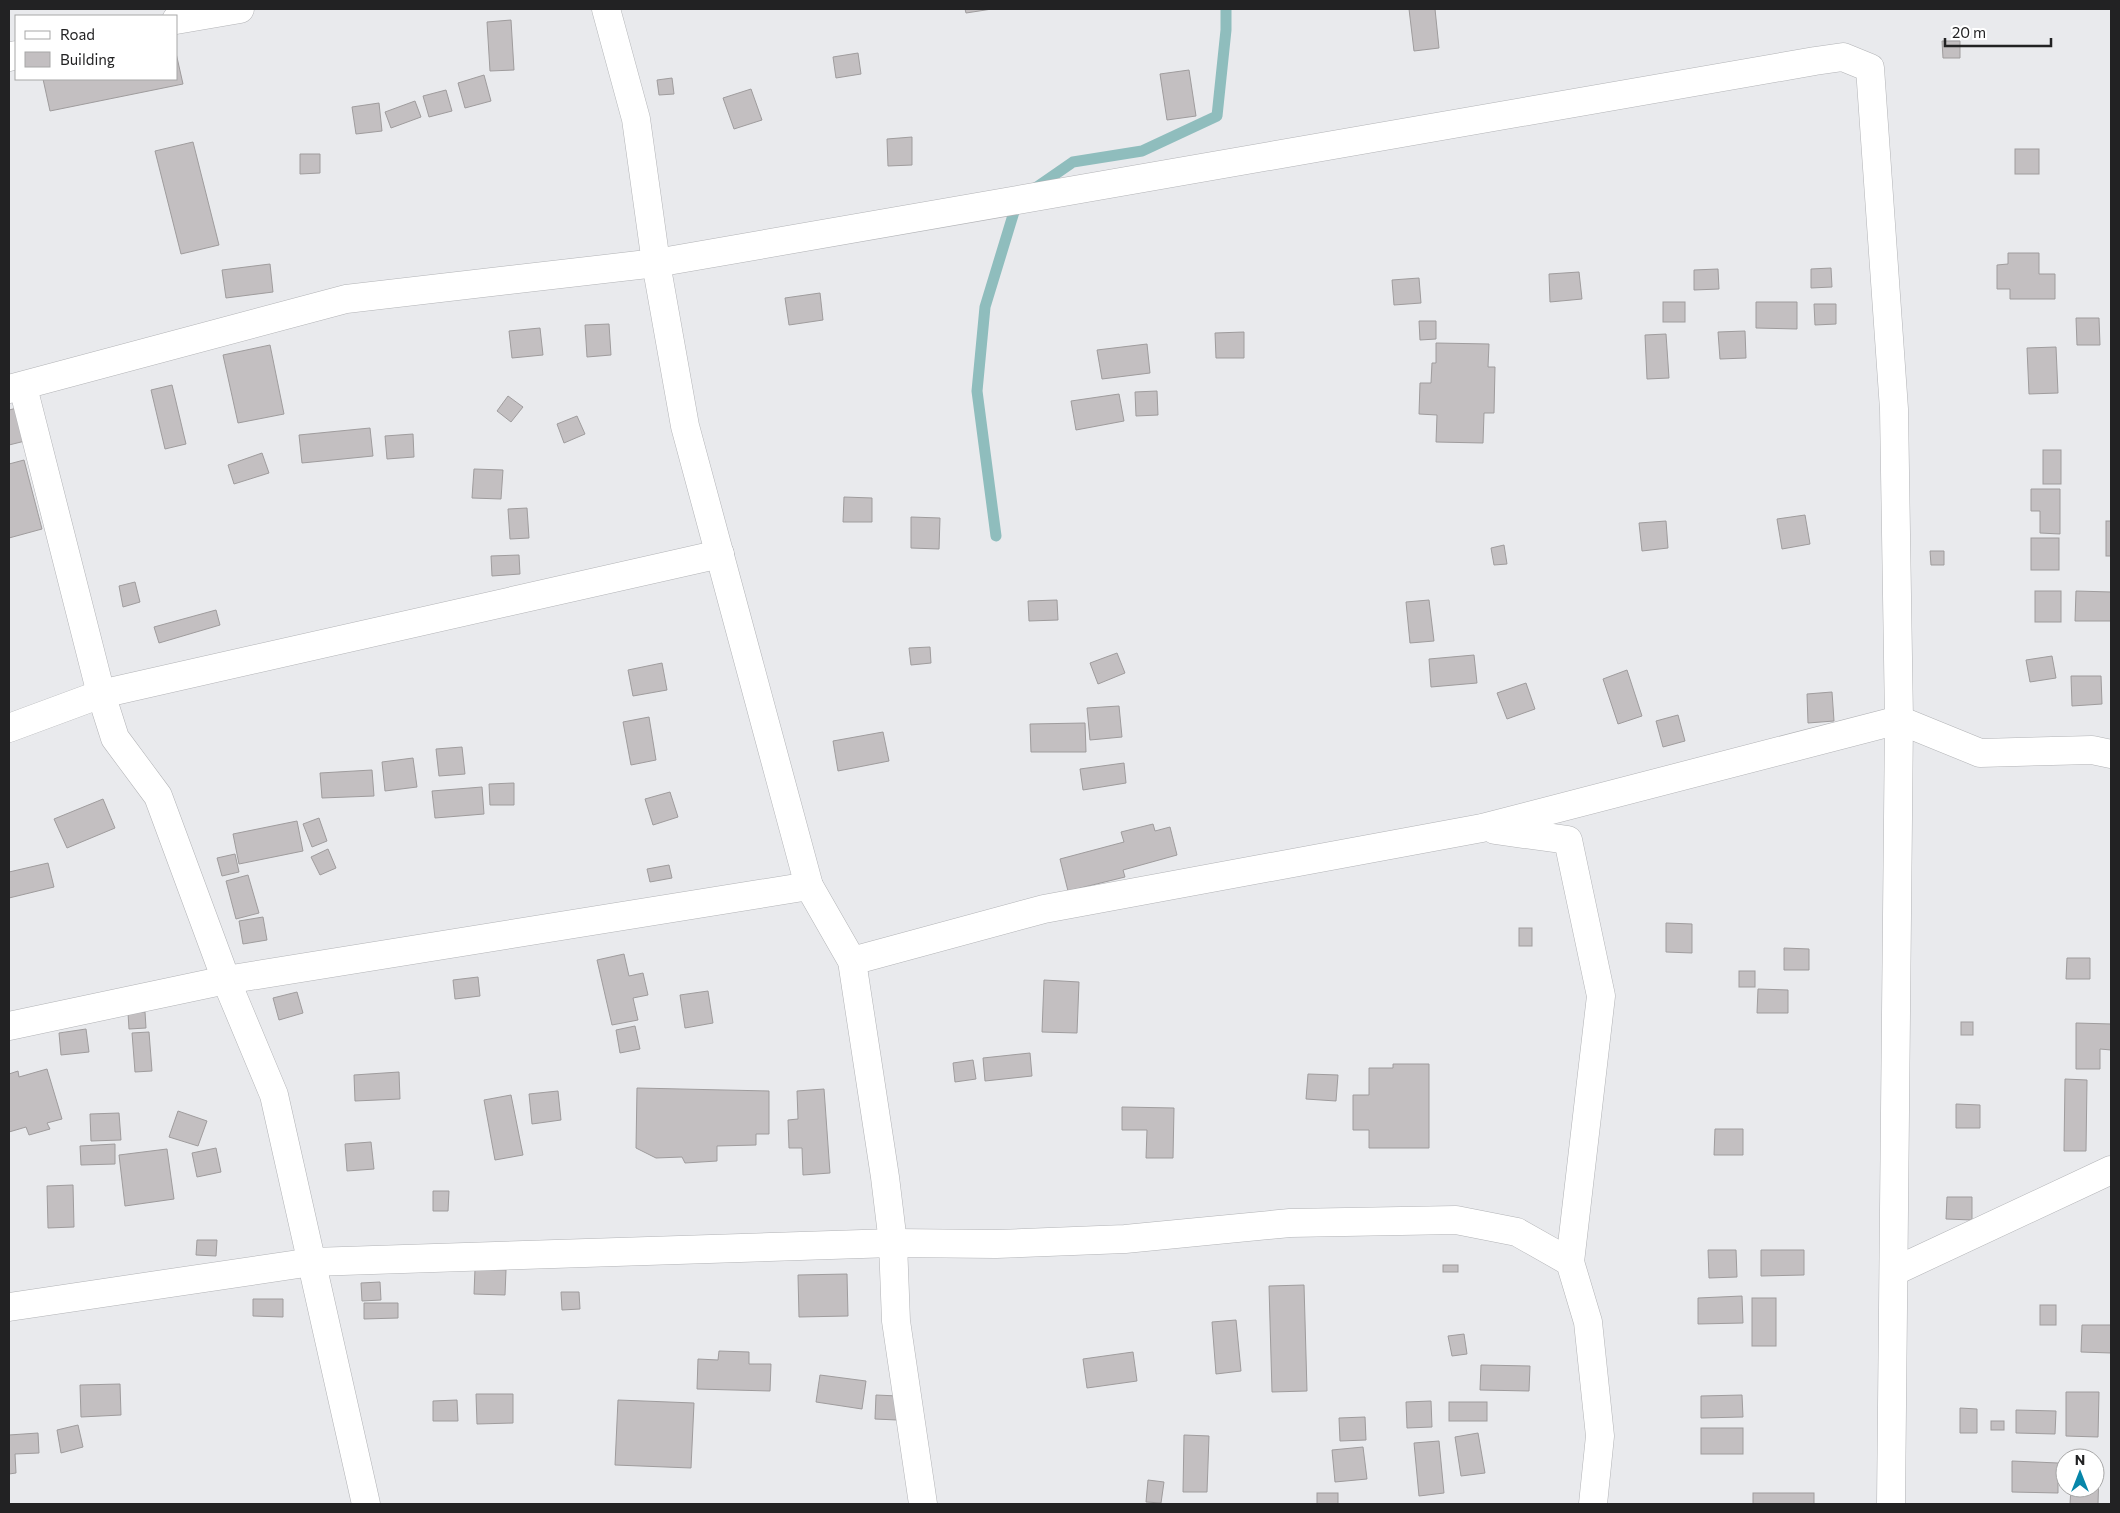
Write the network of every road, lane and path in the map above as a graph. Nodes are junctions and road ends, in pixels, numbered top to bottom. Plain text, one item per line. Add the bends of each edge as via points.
1 (240, 9) edge
2 (606, 9) edge
3 (178, 20) edge
4 (656, 264) junction
5 (16, 388) edge
6 (720, 554) junction
7 (101, 694) junction
8 (1899, 720) junction
9 (9, 728) edge
10 (2111, 754) edge
11 (1482, 828) junction
12 (809, 886) junction
13 (852, 962) junction
14 (226, 980) junction
15 (9, 1026) edge
16 (2111, 1170) edge
17 (894, 1243) junction
18 (312, 1262) junction
19 (1570, 1262) junction
20 (1895, 1271) junction
21 (9, 1307) edge
22 (366, 1504) edge
23 (923, 1504) edge
24 (1593, 1504) edge
25 (1891, 1504) edge

1 - 3 street
2 - 4 street via 636,119
4 - 5 street via 346,300
4 - 6 street via 685,426
4 - 8 street via 1843,57 1870,68 1873,87 1894,408
5 - 7 street
6 - 7 street
6 - 12 street
7 - 9 street
7 - 14 street via 115,738 158,796
8 - 10 street via 1980,753 2092,750
8 - 11 street
8 - 20 street
11 - 13 street via 1044,909
11 - 19 street via 1568,840 1601,996
12 - 13 street
12 - 14 street
13 - 17 street
14 - 15 street
14 - 18 street via 274,1095
16 - 20 street
17 - 18 street
17 - 19 street via 996,1244 1125,1239 1290,1223 1456,1220 1517,1232
17 - 23 street via 896,1321
18 - 21 street
18 - 22 street
19 - 24 street via 1588,1322 1600,1436
20 - 25 street

